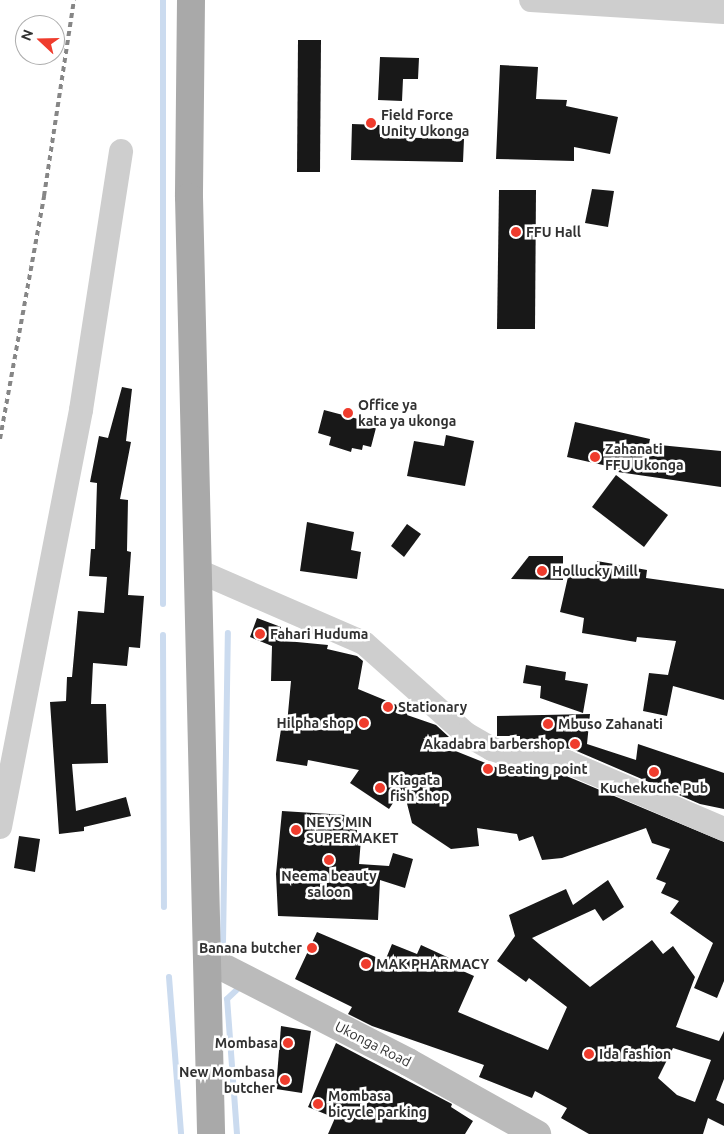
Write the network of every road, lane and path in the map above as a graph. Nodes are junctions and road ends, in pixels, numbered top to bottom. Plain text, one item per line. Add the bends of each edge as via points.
1 (191, 0) edge
2 (531, 0) edge
3 (724, 12) edge
4 (121, 150) dead end
5 (196, 570) junction
6 (0, 827) edge
7 (724, 829) edge
8 (207, 959) junction
9 (212, 1134) edge
10 (537, 1134) edge

1 - 5 main road via 189,198
2 - 3 street
4 - 6 street via 81,410
5 - 7 street via 364,644 466,734 492,750 516,757 567,762
5 - 8 main road
8 - 9 main road
8 - 10 street, Ukonga Road via 408,1062

